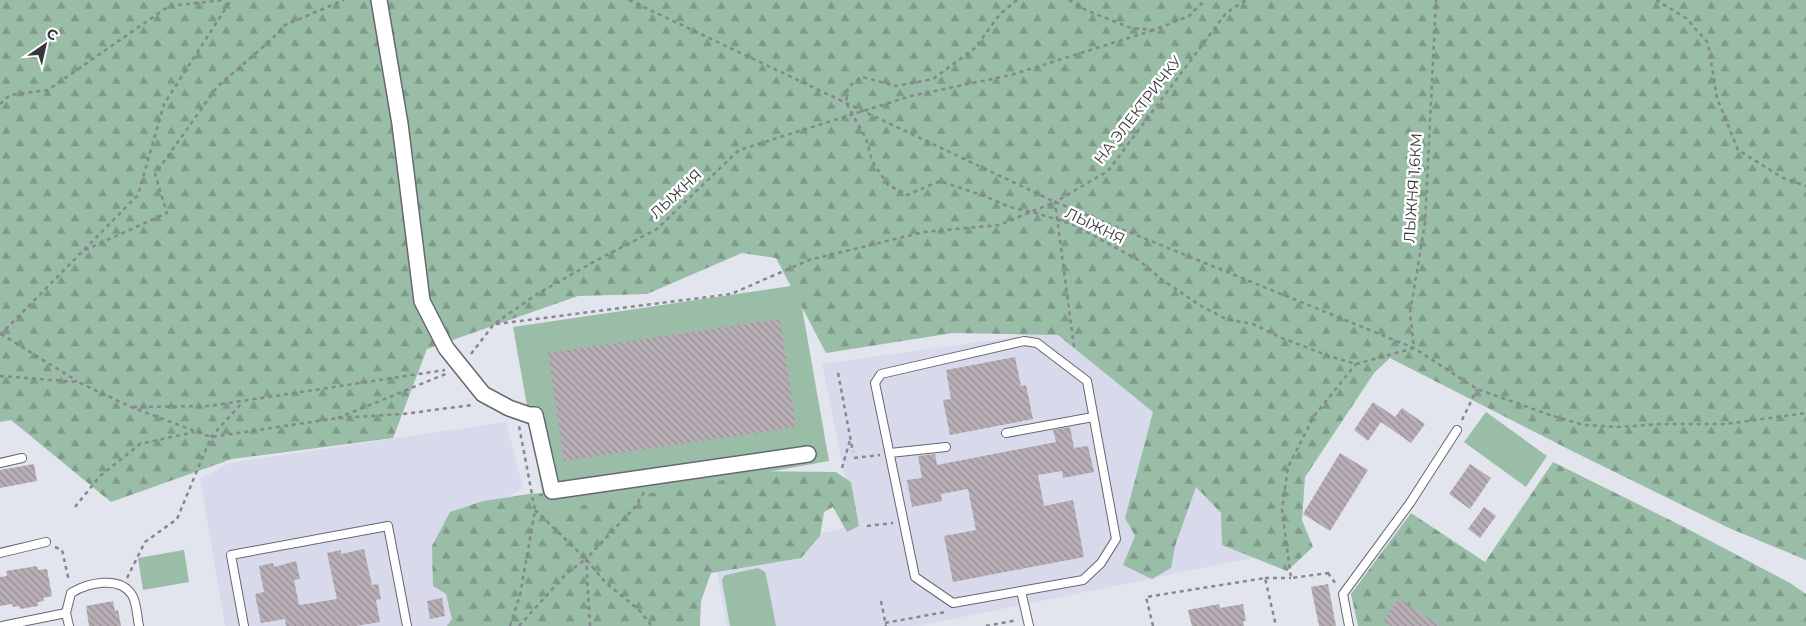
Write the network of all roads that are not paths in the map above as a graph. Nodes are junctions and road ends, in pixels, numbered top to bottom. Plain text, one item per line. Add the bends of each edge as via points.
1 (379, 0) edge
2 (1093, 417) junction
3 (1457, 430) road end
4 (1006, 433) dead end
5 (946, 447) dead end
6 (890, 453) junction
7 (808, 454) dead end
8 (22, 458) dead end
9 (0, 463) edge
10 (46, 542) road end
11 (0, 553) edge
12 (1021, 591) junction
13 (66, 613) junction
14 (1028, 622) edge
15 (2, 626) edge
16 (69, 626) edge
17 (139, 626) edge
18 (244, 626) edge
19 (407, 626) edge
20 (1349, 626) edge

1 - 7 street via 400,124 422,301 446,348 483,394 509,408 536,414 552,491
2 - 4 lane
2 - 6 lane via 1087,381 1037,343 1024,341 881,374 875,383
2 - 12 lane via 1116,539 1100,563 1082,580
3 - 20 lane via 1410,504 1343,594
5 - 6 lane
6 - 12 lane via 915,577 953,603
8 - 9 lane
10 - 11 lane
12 - 14 lane
13 - 15 lane
13 - 16 lane
13 - 17 lane via 71,593 81,587 111,582 123,586 133,596
18 - 19 lane via 231,555 388,526

